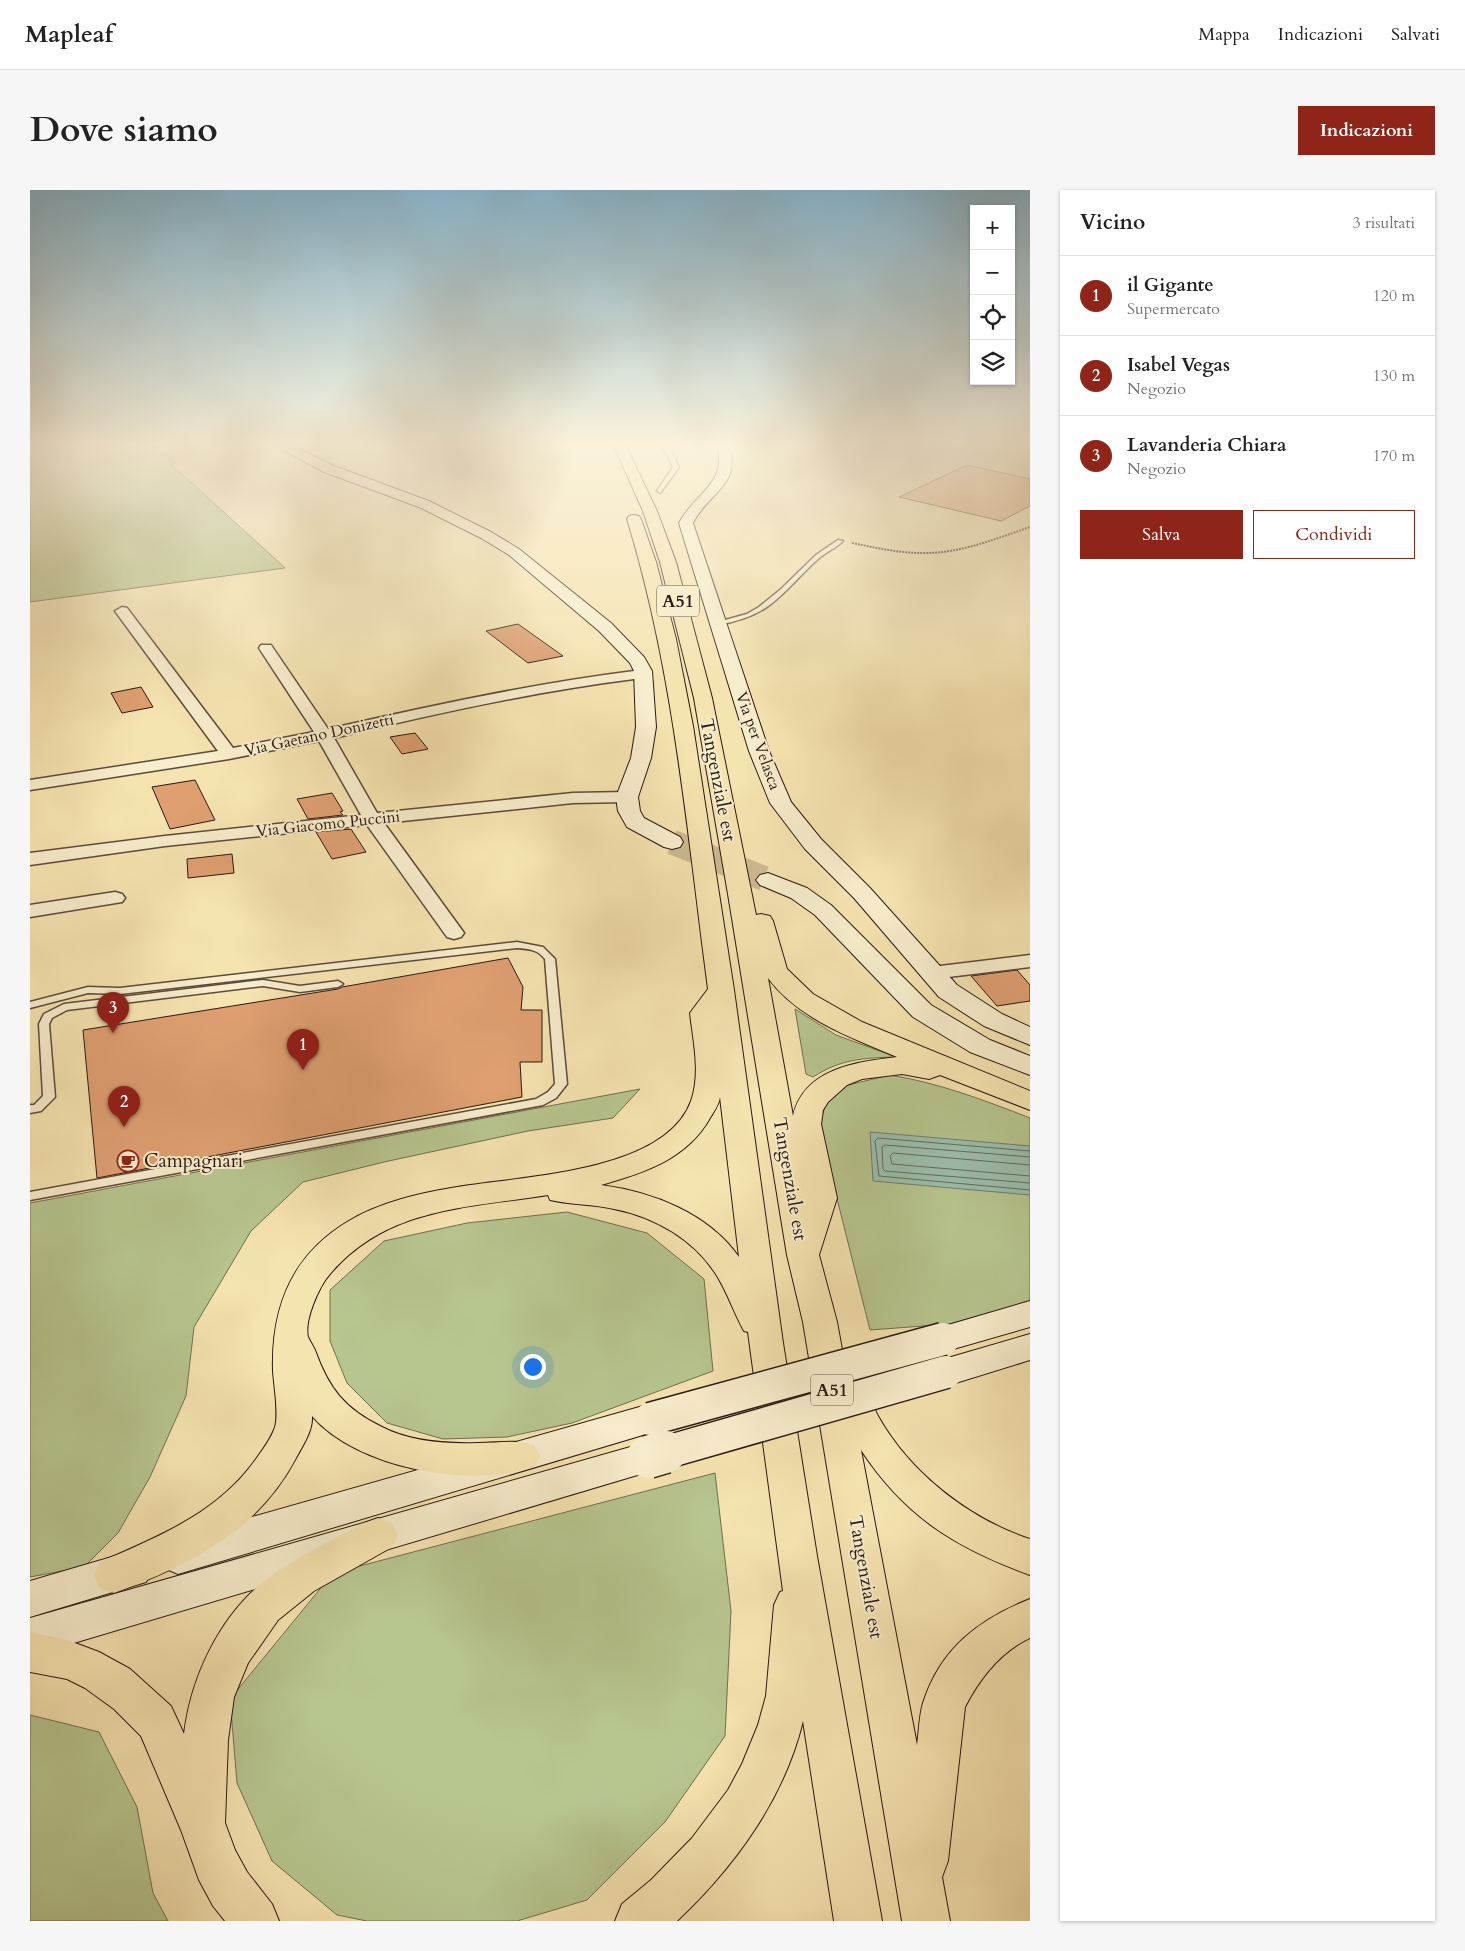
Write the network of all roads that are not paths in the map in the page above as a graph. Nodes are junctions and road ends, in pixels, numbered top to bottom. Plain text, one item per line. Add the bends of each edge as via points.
1 (472, 527) edge
2 (643, 527) edge
3 (649, 527) edge
4 (687, 527) edge
5 (840, 541) road end
6 (122, 611) dead end
7 (717, 623) junction
8 (266, 648) dead end
9 (640, 675) junction
10 (324, 735) junction
11 (229, 754) junction
12 (30, 785) edge
13 (627, 797) junction
14 (372, 819) junction
15 (672, 842) tunnel mouth
16 (30, 859) edge
17 (754, 887) junction
18 (115, 898) dead end
19 (30, 911) edge
20 (454, 933) dead end
21 (1030, 961) edge
22 (932, 973) junction
23 (338, 984) dead end
24 (721, 990) junction
25 (30, 1005) edge
26 (1030, 1037) edge
27 (1030, 1066) edge
28 (962, 1076) junction
29 (1030, 1101) edge
30 (30, 1109) edge
31 (515, 1191) junction
32 (30, 1196) edge
33 (803, 1255) junction
34 (1030, 1314) edge
35 (820, 1322) junction
36 (290, 1330) junction
37 (766, 1343) junction
38 (1030, 1347) edge
39 (944, 1356) junction
40 (521, 1456) junction
41 (378, 1535) junction
42 (797, 1556) junction
43 (1030, 1557) edge
44 (114, 1574) junction
45 (30, 1599) edge
46 (1030, 1618) edge
47 (30, 1637) edge
48 (30, 1652) edge
49 (203, 1827) junction
50 (927, 1910) edge
51 (255, 1921) edge
52 (639, 1921) edge
53 (858, 1921) edge

1 - 9 street via 514,552 605,627
2 - 24 main road, Tangenziale est / A51 via 684,726
3 - 17 main road, Tangenziale est / A51 via 668,562
4 - 7 street, Via per Velasca
5 - 7 lane via 816,558 764,608 733,622
6 - 11 street
7 - 22 street, Via per Velasca via 759,751 781,803 813,844 862,893
8 - 10 street
9 - 10 street, Via Gaetano Donizetti via 454,705
9 - 13 street via 646,702 646,727 644,744
10 - 11 street, Via Gaetano Donizetti
10 - 14 street
11 - 12 street, Via Gaetano Donizetti
13 - 14 street, Via Giacomo Puccini via 573,798
13 - 15 street via 635,822
14 - 16 street, Via Giacomo Puccini
14 - 20 street
17 - 27 street via 799,893 823,910 922,1011 980,1046
17 - 28 main road via 774,968 788,987 840,1022
17 - 33 main road, Tangenziale est / A51
18 - 19 street
21 - 22 street
22 - 26 street, Via per Velasca via 962,1001
23 - 30 lane via 300,989 263,983 64,1007 48,1016 44,1024 49,1098 37,1108
24 - 31 main road via 703,1013 710,1079 704,1105 690,1129 653,1156 626,1167
24 - 37 main road, Tangenziale est / A51
25 - 32 lane via 88,990 120,991 516,945 534,946 546,952 550,959 561,1084 552,1095 539,1102
28 - 29 main road
28 - 33 main road via 902,1065 868,1068 845,1074 816,1097 808,1110 806,1124 822,1198
31 - 36 main road via 441,1200 362,1227 345,1238 306,1281
31 - 37 main road via 609,1196 654,1209 686,1225 722,1259
33 - 35 main road, Tangenziale est / A51
34 - 39 street
35 - 43 main road via 866,1428 901,1477 962,1526
35 - 50 main road, Tangenziale est / A51
36 - 40 main road via 306,1375 324,1405 361,1434 385,1446 444,1459 478,1461
36 - 44 main road via 288,1358 294,1423 267,1476 245,1502 202,1534
37 - 42 main road, Tangenziale est / A51
38 - 39 street
39 - 40 street, bridge via 650,1419
39 - 41 street, bridge via 648,1457
40 - 44 street
41 - 47 street
41 - 49 main road via 277,1596 259,1614 233,1650 220,1676 209,1713
42 - 52 main road via 786,1698 759,1780 712,1851 681,1885
42 - 53 main road, Tangenziale est / A51
44 - 45 street
46 - 50 main road via 1008,1628 983,1646 960,1673 944,1704
48 - 49 main road via 51,1654 94,1669 146,1710 156,1721
49 - 51 main road via 230,1889

